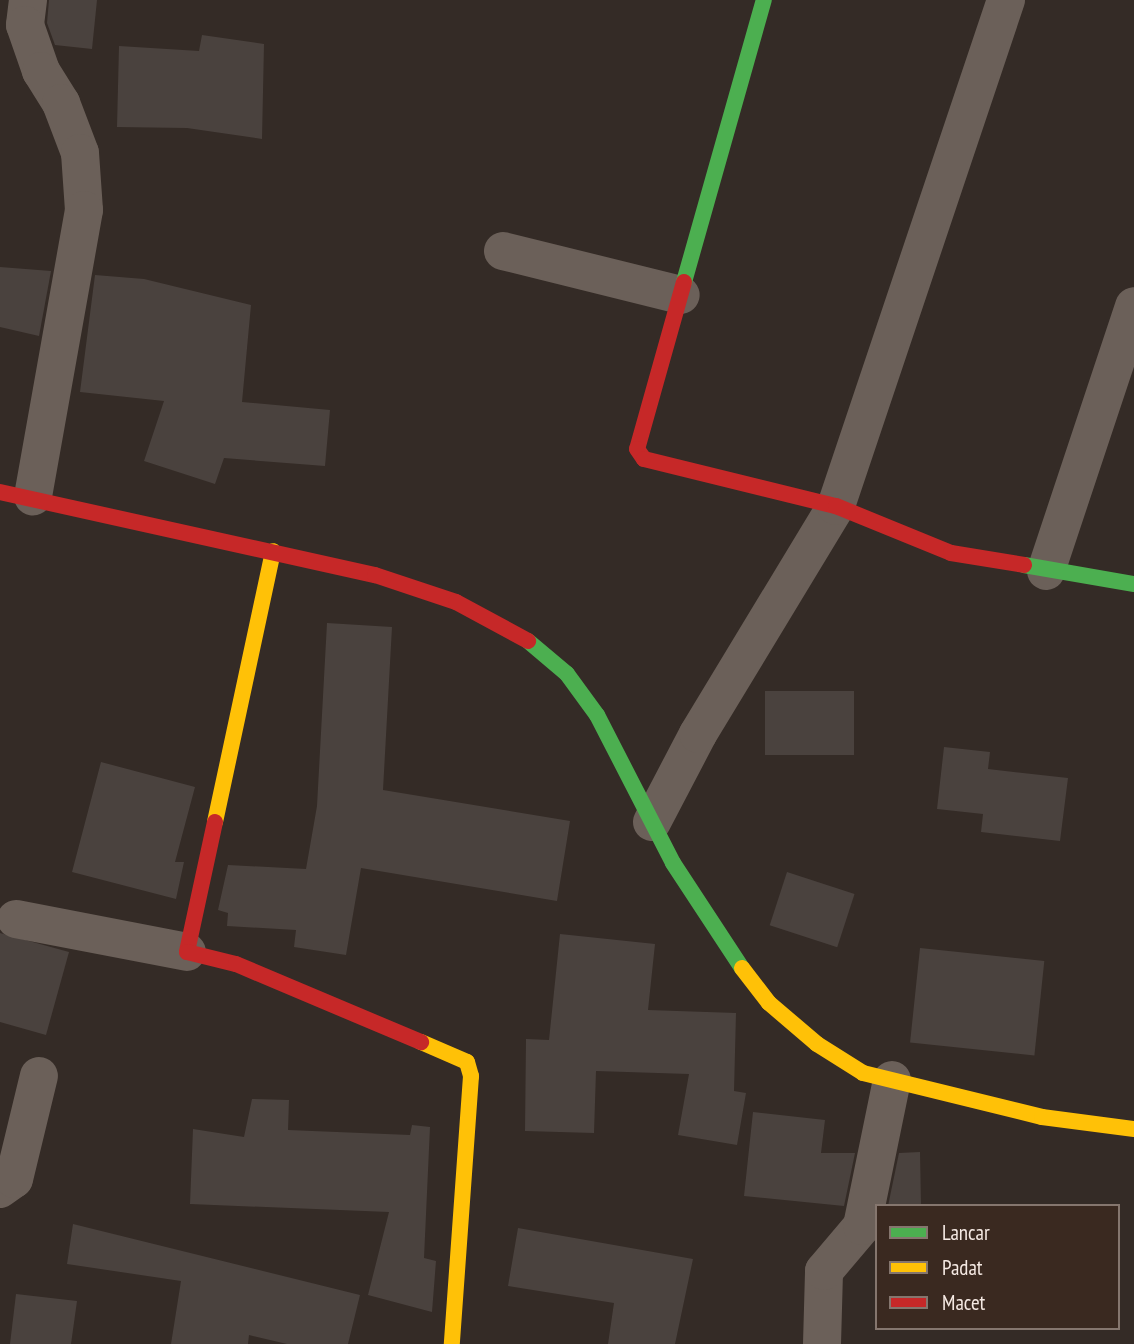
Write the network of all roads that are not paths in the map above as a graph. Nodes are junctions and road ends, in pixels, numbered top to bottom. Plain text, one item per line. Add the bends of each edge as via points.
1 (28, 0) edge
2 (764, 0) edge
3 (1006, 0) edge
4 (503, 251) dead end
5 (681, 295) junction
6 (1134, 306) edge
7 (17, 494) edge
8 (836, 506) junction
9 (273, 551) junction
10 (1046, 571) junction
11 (1134, 584) edge
12 (652, 822) junction
13 (16, 919) dead end
14 (187, 952) junction
15 (39, 1076) dead end
16 (892, 1080) junction
17 (1134, 1129) edge
18 (0, 1189) edge
19 (452, 1344) edge
20 (822, 1344) edge

1 - 7 street via 25,25 80,153 84,210
2 - 5 street
3 - 8 street
4 - 5 street
5 - 8 street via 637,449 644,459
6 - 10 street
7 - 9 street
8 - 10 street via 951,553
8 - 12 street via 704,723
9 - 12 street via 375,575 456,602 525,638 567,674 597,715
9 - 14 street
10 - 11 street
12 - 16 street via 720,936 769,1003 863,1073
13 - 14 street
14 - 19 street via 236,964 467,1062 471,1076
15 - 18 street via 14,1179
16 - 17 street via 1042,1116
16 - 20 street via 862,1226 824,1271

